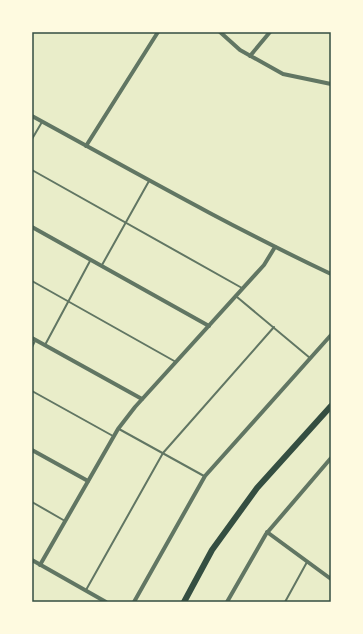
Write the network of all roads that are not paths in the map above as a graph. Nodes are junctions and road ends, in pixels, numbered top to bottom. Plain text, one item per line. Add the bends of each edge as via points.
1 (158, 32) edge
2 (220, 32) edge
3 (270, 32) edge
4 (250, 56) junction
5 (331, 84) edge
6 (32, 116) edge
7 (42, 121) junction
8 (32, 139) edge
9 (86, 146) junction
10 (32, 170) edge
11 (149, 181) junction
12 (126, 222) junction
13 (32, 227) edge
14 (275, 247) junction
15 (91, 260) junction
16 (102, 266) junction
17 (331, 274) edge
18 (32, 282) edge
19 (243, 288) junction
20 (236, 296) junction
21 (68, 301) junction
22 (209, 326) junction
23 (274, 327) junction
24 (331, 335) edge
25 (34, 339) edge
26 (44, 345) junction
27 (32, 347) edge
28 (311, 358) junction
29 (176, 362) junction
30 (32, 391) edge
31 (142, 399) junction
32 (331, 406) edge
33 (118, 429) junction
34 (114, 436) junction
35 (32, 450) edge
36 (163, 454) junction
37 (331, 458) edge
38 (205, 476) junction
39 (88, 481) junction
40 (32, 502) edge
41 (65, 521) junction
42 (267, 532) junction
43 (32, 560) edge
44 (307, 562) junction
45 (40, 565) junction
46 (331, 580) edge
47 (86, 591) junction
48 (106, 602) edge
49 (134, 602) edge
50 (184, 602) edge
51 (227, 602) edge
52 (285, 602) edge

1 - 9 street
2 - 4 street
3 - 4 street
4 - 5 street via 283,74
6 - 7 street
7 - 8 lane
7 - 9 street
9 - 11 street
10 - 12 lane
11 - 12 lane
11 - 14 street
12 - 16 lane
12 - 19 lane
13 - 15 street
14 - 17 street
14 - 19 street via 264,265
15 - 16 street
15 - 21 lane
16 - 22 street
18 - 21 lane
19 - 20 street
20 - 22 street
20 - 23 lane
21 - 26 lane
21 - 29 lane
22 - 29 street
23 - 28 lane
23 - 36 lane
24 - 28 street
25 - 26 street
25 - 27 lane
26 - 31 street
28 - 38 street
29 - 31 street
30 - 34 lane
31 - 33 street
32 - 50 main road via 256,488 212,550
33 - 34 street
33 - 36 lane
34 - 39 street
35 - 39 street
36 - 38 lane
36 - 47 lane
37 - 42 street
38 - 49 street
39 - 41 street
40 - 41 lane
41 - 45 street
42 - 44 street
42 - 51 street
43 - 45 street
44 - 46 street
44 - 52 lane
45 - 47 street
47 - 48 street

